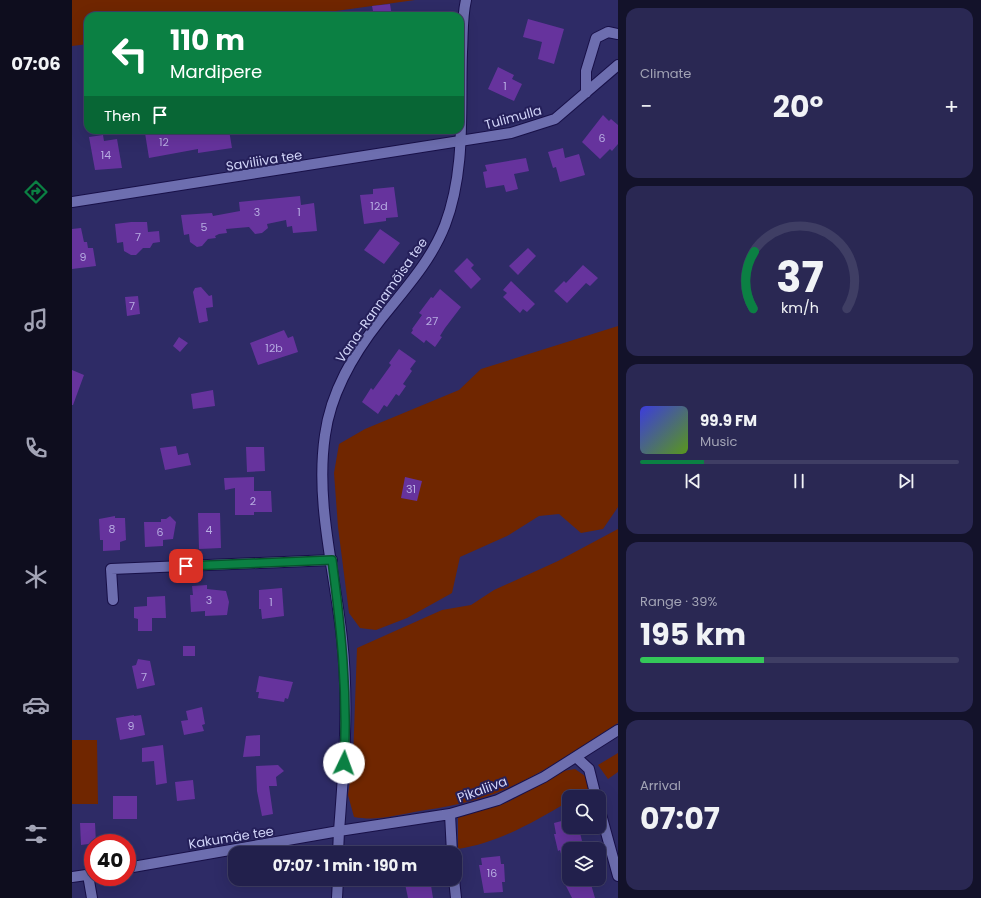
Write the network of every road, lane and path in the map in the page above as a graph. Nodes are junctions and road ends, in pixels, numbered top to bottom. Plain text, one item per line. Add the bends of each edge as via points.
1 (466, 0) edge
2 (464, 33) edge
3 (618, 34) edge
4 (618, 65) edge
5 (586, 93) junction
6 (461, 134) edge
7 (461, 142) junction
8 (72, 202) edge
9 (332, 560) junction
10 (113, 600) dead end
11 (618, 730) edge
12 (576, 756) junction
13 (594, 790) edge
14 (450, 814) junction
15 (339, 831) junction
16 (606, 832) edge
17 (338, 846) edge
18 (452, 846) edge
19 (136, 866) edge
20 (84, 875) edge
21 (618, 876) edge
22 (72, 877) edge
23 (91, 886) edge
24 (338, 886) edge
25 (455, 886) edge
26 (92, 898) edge
27 (337, 898) edge
28 (456, 898) edge

1 - 2 street, Vana-Rannamõisa tee
3 - 5 street via 608,32 596,38 586,71
4 - 5 street, Tulimulla
5 - 7 street, Tulimulla via 555,119 511,134
6 - 7 street, Vana-Rannamõisa tee
7 - 8 street, Saviliiva tee
7 - 9 street, Vana-Rannamõisa tee via 454,198 437,242 426,262 354,356 332,403 321,463 324,509
9 - 10 street via 111,569
9 - 15 street, Vana-Rannamõisa tee via 345,682 346,726
11 - 12 street, Pikaliiva
12 - 13 street via 589,769
12 - 14 street, Pikaliiva via 544,777 498,800
14 - 15 street, Pikaliiva
14 - 18 street
15 - 17 street, Vana-Rannamõisa tee
15 - 19 street, Kakumäe tee
16 - 21 street
20 - 22 street
23 - 26 street
24 - 27 street
25 - 28 street

